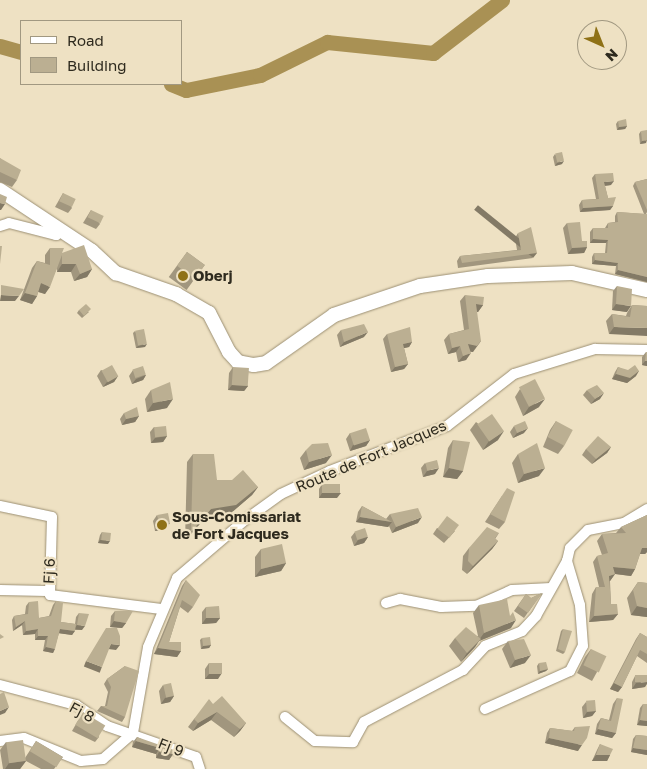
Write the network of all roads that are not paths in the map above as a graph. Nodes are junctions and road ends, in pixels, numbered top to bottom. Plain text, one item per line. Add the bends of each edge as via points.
1 (0, 190) edge
2 (0, 226) edge
3 (62, 230) junction
4 (647, 290) edge
5 (647, 350) edge
6 (0, 506) edge
7 (647, 509) edge
8 (568, 560) junction
9 (551, 588) junction
10 (0, 590) edge
11 (47, 591) junction
12 (386, 603) dead end
13 (161, 609) junction
14 (0, 685) edge
15 (485, 709) dead end
16 (285, 717) dead end
17 (133, 733) junction
18 (0, 741) edge
19 (200, 769) edge

1 - 3 main road
2 - 3 street via 9,223 56,235
3 - 4 main road via 116,273 176,294 209,313 229,352 238,362 254,366 266,363 334,315 420,286 496,275 572,273
5 - 13 street, Route de Fort Jacques via 595,349 514,374 447,426 385,447 282,494 194,559 177,578
6 - 11 street, Fj 6 via 52,517
7 - 8 street via 624,523 588,530 570,548
8 - 9 street
8 - 15 street via 580,605 583,646 578,661 555,679
9 - 12 street via 512,590 476,606 441,607 400,599
9 - 16 street via 536,616 522,631 485,646 463,670 364,722 353,742 315,741
10 - 11 street
11 - 13 street, Fj 6
13 - 17 street, Route de Fort Jacques via 148,647
14 - 17 street, Fj 8 via 76,705 107,726
17 - 18 street via 93,762 24,738
17 - 19 street, Fj 9 via 196,757

